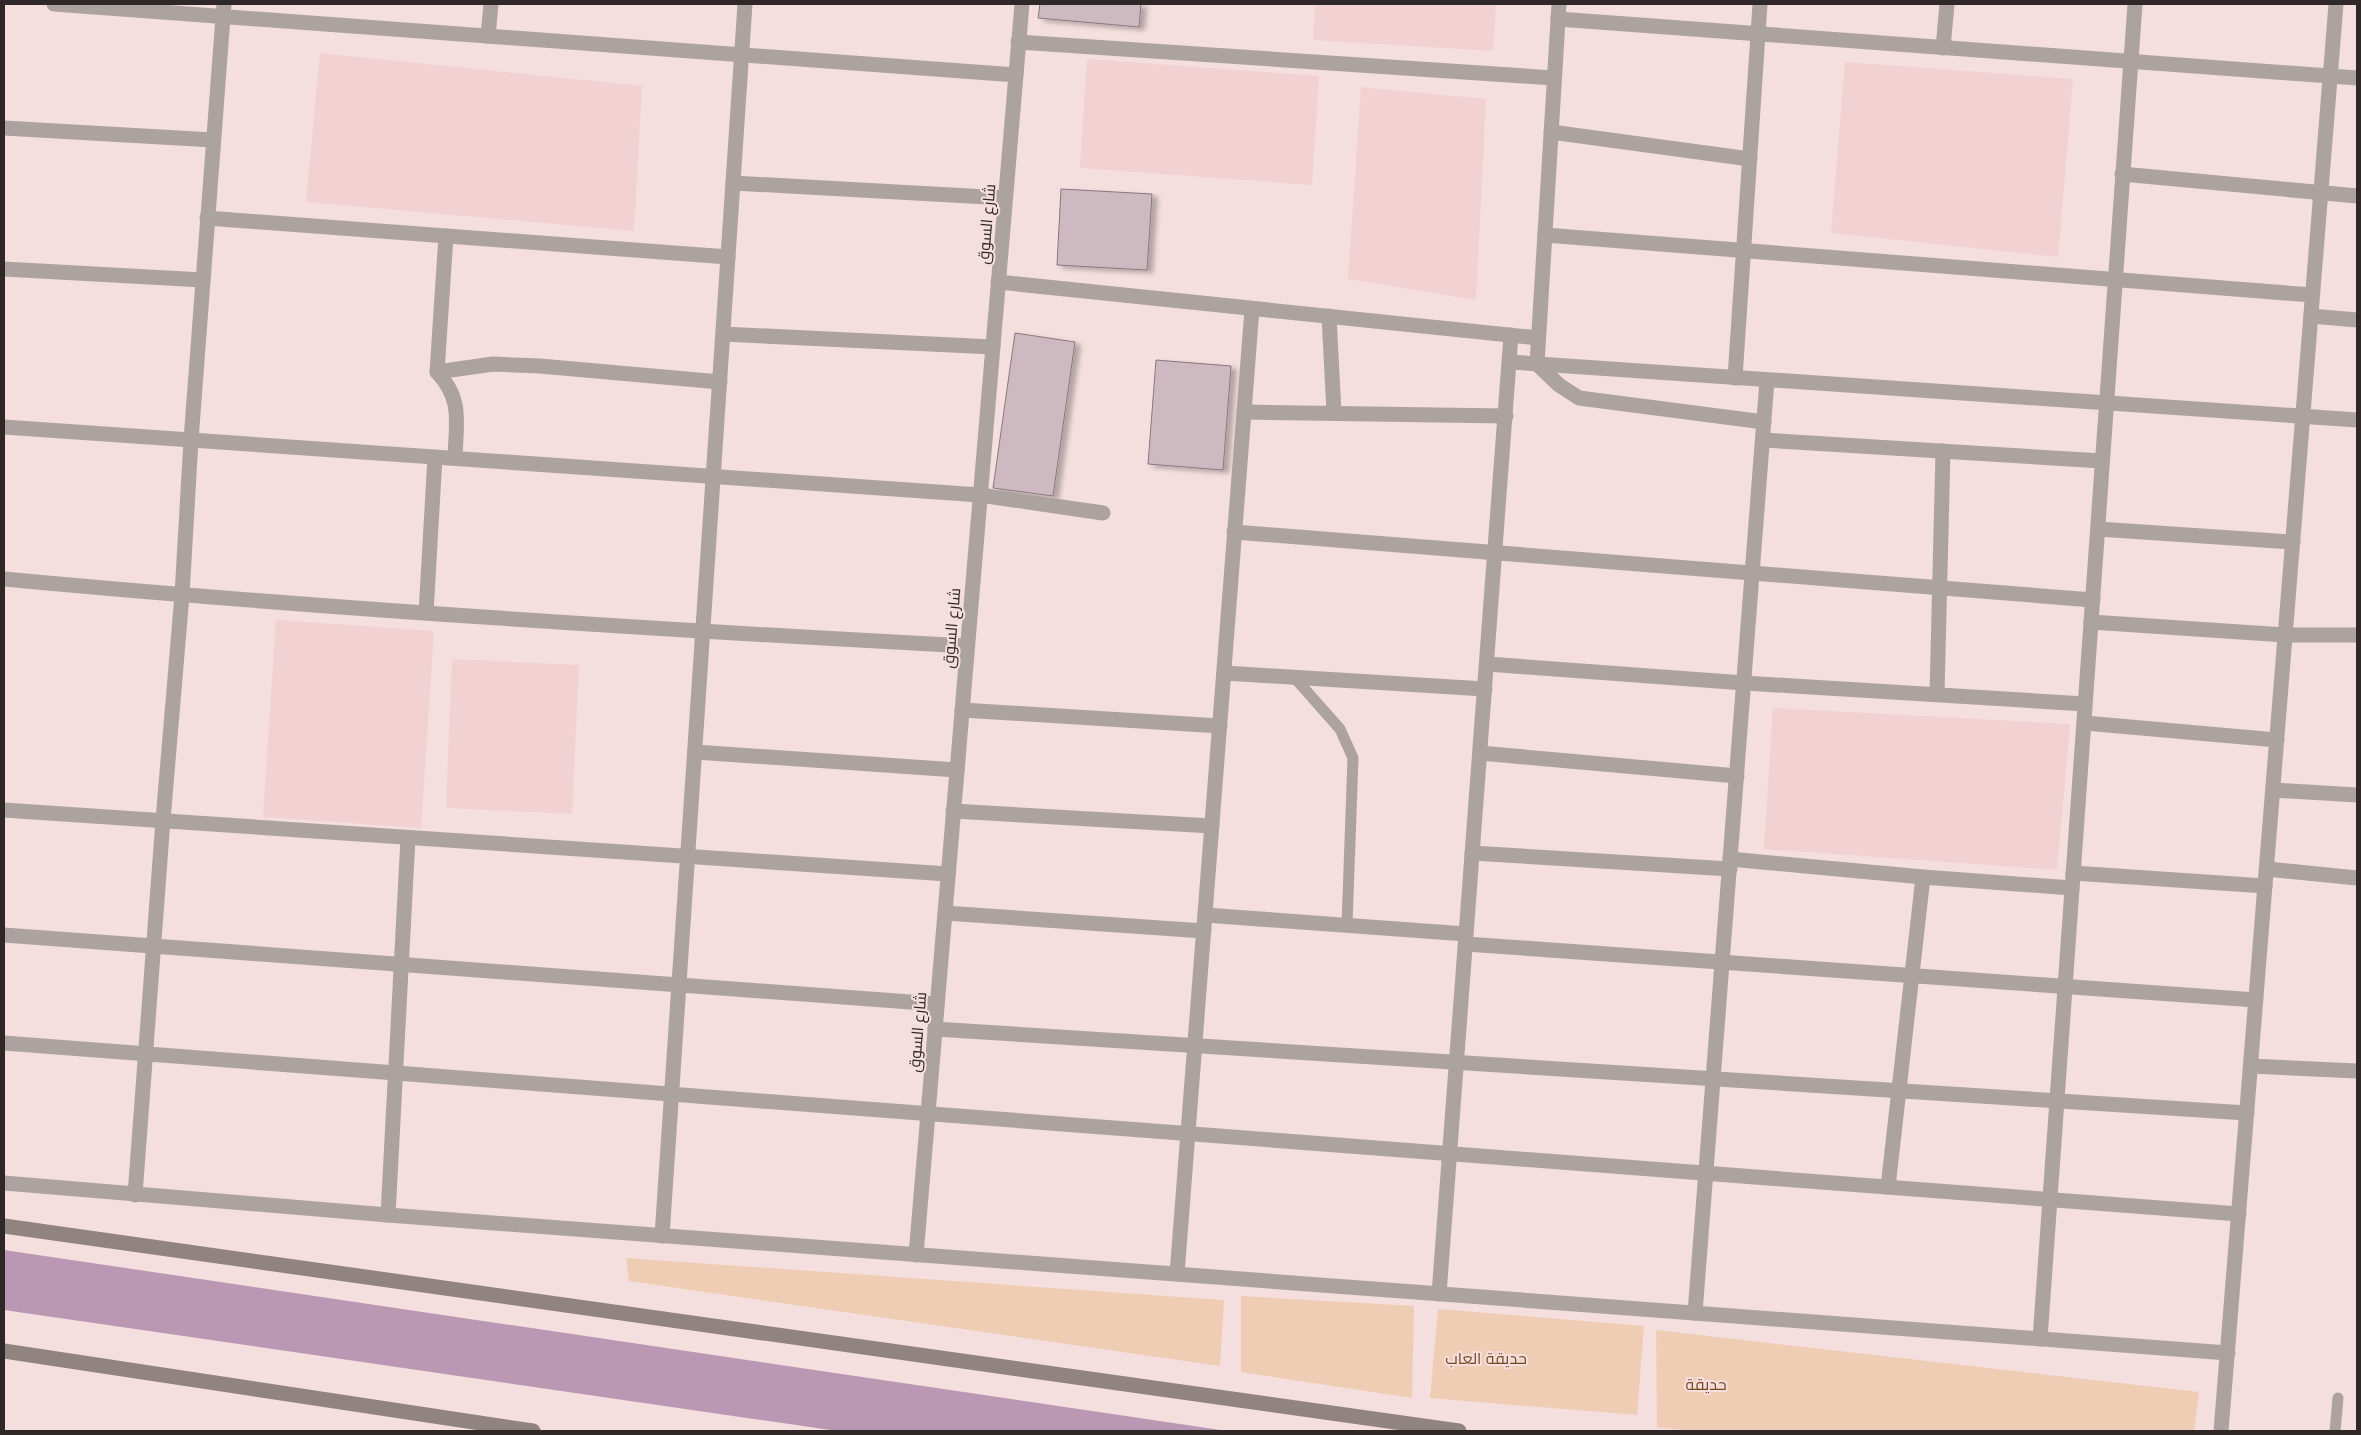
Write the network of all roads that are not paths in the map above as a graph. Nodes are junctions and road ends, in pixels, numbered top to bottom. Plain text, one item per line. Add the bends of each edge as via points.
1 (54, 4) edge
2 (491, 4) edge
3 (745, 4) edge
4 (1022, 4) edge
5 (1760, 4) edge
6 (1947, 4) edge
7 (2134, 4) edge
8 (2336, 4) edge
9 (223, 10) edge
10 (1559, 11) edge
11 (1758, 34) junction
12 (488, 36) junction
13 (1018, 42) junction
14 (1943, 48) junction
15 (742, 54) junction
16 (2131, 61) junction
17 (1016, 74) junction
18 (2330, 76) junction
19 (1554, 78) junction
20 (2357, 78) edge
21 (4, 128) edge
22 (1551, 132) junction
23 (214, 140) junction
24 (1750, 159) junction
25 (2122, 174) junction
26 (733, 183) junction
27 (2320, 193) junction
28 (2357, 196) edge
29 (1005, 198) junction
30 (208, 218) junction
31 (1545, 235) junction
32 (446, 236) junction
33 (1744, 251) junction
34 (728, 257) junction
35 (4, 269) edge
36 (203, 280) junction
37 (2115, 280) junction
38 (998, 282) junction
39 (2312, 295) junction
40 (1252, 308) junction
41 (1329, 316) junction
42 (2311, 316) junction
43 (2357, 320) edge
44 (723, 334) junction
45 (1511, 335) junction
46 (1538, 338) junction
47 (993, 347) junction
48 (1510, 362) junction
49 (1537, 364) junction
50 (437, 372) junction
51 (1735, 378) junction
52 (1767, 380) junction
53 (720, 382) junction
54 (2106, 403) junction
55 (1244, 412) junction
56 (1334, 413) junction
57 (1506, 416) junction
58 (2303, 416) junction
59 (2357, 420) edge
60 (1764, 422) junction
61 (4, 427) edge
62 (191, 440) junction
63 (1763, 440) junction
64 (1943, 451) junction
65 (435, 457) junction
66 (455, 458) junction
67 (2102, 461) junction
68 (713, 476) junction
69 (980, 495) junction
70 (1103, 513) dead end
71 (2098, 529) junction
72 (1234, 532) junction
73 (2293, 542) junction
74 (1495, 553) junction
75 (1752, 573) junction
76 (4, 579) edge
77 (1940, 588) junction
78 (182, 596) junction
79 (2093, 600) junction
80 (426, 612) junction
81 (2091, 622) junction
82 (703, 632) junction
83 (2285, 635) junction
84 (2357, 635) edge
85 (967, 646) junction
86 (1487, 664) junction
87 (1224, 673) junction
88 (1294, 677) junction
89 (1744, 683) junction
90 (1485, 689) junction
91 (1937, 694) junction
92 (2085, 704) junction
93 (962, 710) junction
94 (2085, 723) junction
95 (1220, 726) junction
96 (2277, 740) junction
97 (695, 752) junction
98 (1480, 753) junction
99 (957, 770) junction
100 (1737, 776) junction
101 (2273, 790) junction
102 (2357, 795) edge
103 (4, 810) edge
104 (953, 811) junction
105 (163, 820) junction
106 (1212, 826) junction
107 (408, 838) junction
108 (1472, 853) junction
109 (688, 857) junction
110 (1730, 864) junction
111 (2266, 869) junction
112 (948, 874) junction
113 (1923, 877) junction
114 (2357, 878) edge
115 (2073, 880) junction
116 (2265, 886) junction
117 (945, 913) junction
118 (1205, 915) junction
119 (1347, 925) junction
120 (1204, 930) junction
121 (4, 935) edge
122 (1466, 939) junction
123 (153, 946) junction
124 (1722, 964) junction
125 (402, 965) junction
126 (1912, 974) junction
127 (679, 985) junction
128 (2065, 988) junction
129 (2256, 1000) junction
130 (937, 1004) junction
131 (935, 1028) junction
132 (4, 1043) edge
133 (1195, 1045) junction
134 (145, 1054) junction
135 (1457, 1062) junction
136 (2251, 1066) junction
137 (2357, 1071) edge
138 (395, 1073) junction
139 (1713, 1078) junction
140 (1899, 1090) junction
141 (672, 1094) junction
142 (2057, 1100) junction
143 (2247, 1113) junction
144 (928, 1114) junction
145 (1188, 1133) junction
146 (1450, 1154) junction
147 (1706, 1173) junction
148 (4, 1183) edge
149 (1888, 1187) junction
150 (135, 1195) junction
151 (2050, 1199) junction
152 (2239, 1214) junction
153 (388, 1215) junction
154 (4, 1226) edge
155 (662, 1236) junction
156 (916, 1255) junction
157 (1177, 1274) junction
158 (1439, 1294) junction
159 (1696, 1313) junction
160 (2040, 1339) junction
161 (4, 1351) edge
162 (2228, 1353) junction
163 (2338, 1398) dead end
164 (534, 1431) edge
165 (1459, 1431) edge
166 (2221, 1431) edge
167 (2335, 1431) edge

1 - 9 street
2 - 12 street
3 - 15 street
4 - 13 street, شارع السوق
5 - 11 street
6 - 14 street
7 - 16 street
8 - 18 street
9 - 12 street
9 - 23 street
10 - 11 street
10 - 19 street
11 - 14 street
11 - 24 street
12 - 15 street
13 - 17 street, شارع السوق
13 - 19 street
14 - 16 street
15 - 17 street
15 - 26 street
16 - 18 street
16 - 25 street
17 - 29 street, شارع السوق
18 - 20 street
18 - 27 street
19 - 22 street
21 - 23 street
22 - 24 street
22 - 31 street
23 - 30 street
24 - 33 street
25 - 27 street
25 - 37 street
26 - 29 street
26 - 34 street
27 - 28 street
27 - 39 street
29 - 38 street, شارع السوق
30 - 32 street
30 - 36 street
31 - 33 street
31 - 46 street
32 - 34 street
32 - 50 street
33 - 37 street
33 - 51 street
34 - 44 street
35 - 36 street
36 - 62 street
37 - 39 street
37 - 54 street
38 - 40 street
38 - 47 street, شارع السوق
39 - 42 street
40 - 41 street
40 - 55 street
41 - 45 street
41 - 56 street
42 - 43 street
42 - 58 street
44 - 47 street
44 - 53 street
45 - 46 street
45 - 48 street
46 - 49 street
47 - 69 street, شارع السوق
48 - 49 street
48 - 57 street
49 - 51 street
49 - 60 street via 1579,398
50 - 53 street via 493,364
50 - 66 street via 454,393
51 - 52 street
52 - 54 street
52 - 60 street
53 - 68 street
54 - 58 street
54 - 67 street
55 - 56 street
55 - 72 street
56 - 57 street
57 - 74 street
58 - 59 street
58 - 73 street
60 - 63 street
61 - 62 street
62 - 65 street
62 - 78 street
63 - 64 street
63 - 75 street
64 - 67 street
64 - 77 street
65 - 66 street
65 - 80 street
66 - 68 street
67 - 71 street
68 - 69 street
68 - 82 street
69 - 70 street
69 - 85 street, شارع السوق
71 - 73 street
71 - 79 street
72 - 74 street
72 - 87 street
73 - 83 street
74 - 75 street
74 - 86 street
75 - 77 street
75 - 89 street
76 - 78 street
77 - 79 street
77 - 91 street
78 - 80 street
78 - 105 street
79 - 81 street
80 - 82 street
81 - 83 street
81 - 92 street
82 - 85 street
82 - 97 street
83 - 84 street
83 - 96 street
85 - 93 street, شارع السوق
86 - 89 street
86 - 90 street
87 - 88 street
87 - 95 street
88 - 90 street
88 - 119 lane via 1340,730 1353,758
89 - 91 street
89 - 100 street
90 - 98 street
91 - 92 street
92 - 94 street
93 - 95 street
93 - 99 street, شارع السوق
94 - 96 street
94 - 115 street
95 - 106 street
96 - 101 street
97 - 99 street
97 - 109 street
98 - 100 street
98 - 108 street
99 - 104 street, شارع السوق
100 - 110 street
101 - 102 street
101 - 111 street
103 - 105 street
104 - 106 street
104 - 112 street, شارع السوق
105 - 107 street
105 - 123 street
106 - 118 street
107 - 109 street
107 - 125 street
108 - 110 street
108 - 122 street
109 - 112 street
109 - 127 street
110 - 113 street
110 - 124 street
111 - 114 street
111 - 116 street
112 - 117 street, شارع السوق
113 - 115 street
113 - 126 street
115 - 116 street
115 - 128 street
116 - 129 street
117 - 120 street
117 - 130 street, شارع السوق
118 - 119 street
118 - 120 street
119 - 122 street
120 - 133 street
121 - 123 street
122 - 124 street
122 - 135 street
123 - 125 street
123 - 134 street
124 - 126 street
124 - 139 street
125 - 127 street
125 - 138 street
126 - 128 street
126 - 140 street
127 - 130 street
127 - 141 street
128 - 129 street
128 - 142 street
129 - 136 street
130 - 131 street, شارع السوق
131 - 133 street
131 - 144 street, شارع السوق
132 - 134 street
133 - 135 street
133 - 145 street
134 - 138 street
134 - 150 street
135 - 139 street
135 - 146 street
136 - 137 street
136 - 143 street
138 - 141 street
138 - 153 street
139 - 140 street
139 - 147 street
140 - 142 street
140 - 149 street
141 - 144 street
141 - 155 street
142 - 143 street
142 - 151 street
143 - 152 street
144 - 145 street
144 - 156 street, شارع السوق
145 - 146 street
145 - 157 street
146 - 147 street
146 - 158 street
147 - 149 street
147 - 159 street
148 - 150 street
149 - 151 street
150 - 153 street
151 - 152 street
151 - 160 street
152 - 162 street
153 - 155 street
154 - 165 main road
155 - 156 street
156 - 157 street
157 - 158 street
158 - 159 street
159 - 160 street
160 - 162 street
161 - 164 main road
162 - 166 street
163 - 167 lane

